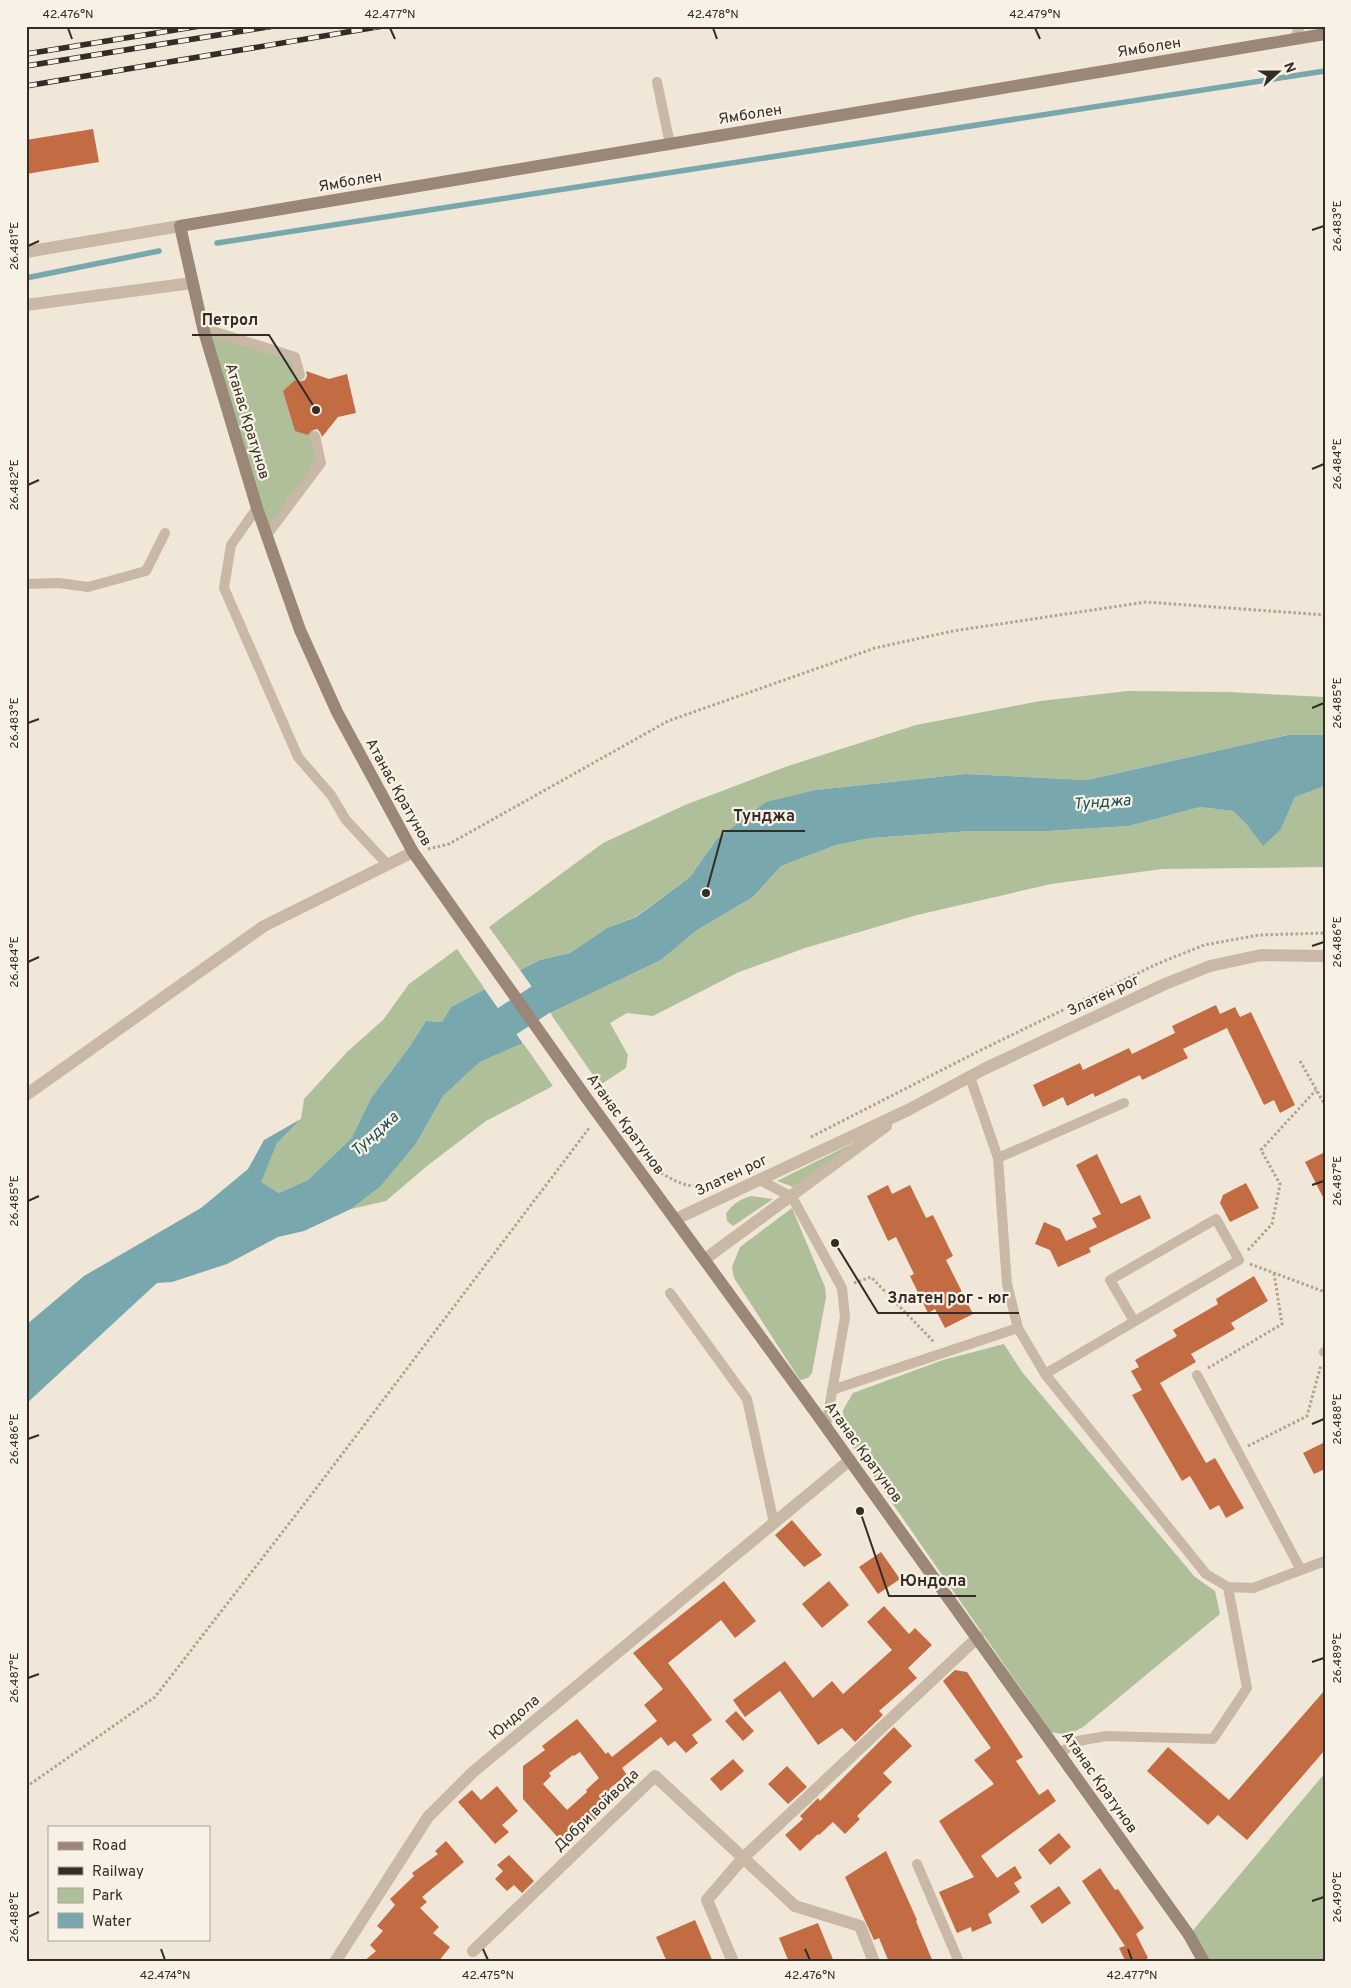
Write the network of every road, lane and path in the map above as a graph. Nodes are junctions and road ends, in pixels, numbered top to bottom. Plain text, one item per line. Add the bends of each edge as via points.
1 (1300, 26) edge
2 (1325, 34) edge
3 (1294, 40) junction
4 (657, 82) dead end
5 (670, 144) junction
6 (180, 226) junction
7 (26, 252) edge
8 (192, 283) junction
9 (26, 305) edge
10 (203, 328) junction
11 (300, 375) dead end
12 (315, 436) dead end
13 (257, 508) junction
14 (165, 533) dead end
15 (266, 536) junction
16 (26, 584) edge
17 (1325, 614) edge
18 (413, 852) junction
19 (387, 864) junction
20 (1325, 933) edge
21 (1325, 956) edge
22 (1300, 1061) dead end
23 (970, 1077) junction
24 (1316, 1090) junction
25 (26, 1096) edge
26 (1124, 1103) dead end
27 (1325, 1105) edge
28 (908, 1110) junction
29 (599, 1115) junction
30 (807, 1139) dead end
31 (998, 1158) junction
32 (654, 1166) dead end
33 (760, 1180) junction
34 (717, 1184) dead end
35 (792, 1197) junction
36 (676, 1219) junction
37 (705, 1259) junction
38 (1239, 1260) junction
39 (1274, 1273) junction
40 (842, 1288) junction
41 (1325, 1292) edge
42 (670, 1293) dead end
43 (1134, 1321) junction
44 (1018, 1328) junction
45 (1324, 1352) edge
46 (944, 1353) junction
47 (1045, 1374) junction
48 (1197, 1375) joint
49 (832, 1390) junction
50 (826, 1426) junction
51 (1238, 1451) junction
52 (850, 1460) junction
53 (774, 1523) junction
54 (1325, 1561) edge
55 (1301, 1570) junction
56 (1228, 1587) junction
57 (978, 1637) junction
58 (1060, 1753) junction
59 (26, 1787) edge
60 (743, 1858) junction
61 (917, 1864) dead end
62 (473, 1951) dead end
63 (336, 1962) edge
64 (733, 1962) edge
65 (874, 1962) edge
66 (959, 1962) edge
67 (1204, 1962) edge

1 - 3 lane
2 - 3 main road, Ямболен
3 - 5 main road, Ямболен
4 - 5 lane
5 - 6 main road, Ямболен
6 - 7 street
6 - 8 main road, Атанас Кратунов
8 - 9 street
8 - 10 main road, Атанас Кратунов
10 - 11 lane via 295,357
10 - 13 main road, Атанас Кратунов
12 - 15 lane via 321,464
13 - 15 main road, Атанас Кратунов
13 - 19 lane via 230,545 224,588 298,757 331,795 346,820
14 - 16 lane via 146,571 88,587
15 - 18 main road, Атанас Кратунов via 300,630 337,712
17 - 18 path via 1146,602 953,631 874,648 668,722 448,844
18 - 19 street
18 - 29 main road, Атанас Кратунов
19 - 25 street via 264,926
20 - 30 path via 1259,934 1204,945 1157,964 1011,1035
21 - 23 street, Златен рог via 1261,955 1210,966 1165,984
22 - 24 path
23 - 28 street, Златен рог
23 - 31 lane
24 - 27 path
24 - 38 path via 1261,1150 1280,1184 1277,1200 1272,1224
26 - 31 lane
28 - 33 street, Златен рог
28 - 35 street, Златен рог
29 - 36 main road, Атанас Кратунов
29 - 59 path via 321,1483 155,1696
31 - 44 lane via 1007,1284
32 - 34 path via 677,1183 698,1188
33 - 35 lane
33 - 36 street, Златен рог
35 - 37 street, Златен рог
35 - 40 lane
36 - 37 main road, Атанас Кратунов
37 - 50 main road, Атанас Кратунов
38 - 39 path
38 - 43 lane
38 - 43 lane via 1216,1219 1110,1280
39 - 41 path
39 - 48 path via 1282,1324
40 - 46 path via 870,1277
40 - 49 lane via 845,1317
42 - 53 lane via 747,1399
43 - 47 lane
44 - 46 lane
44 - 47 lane
45 - 51 path via 1307,1416
46 - 49 lane
47 - 56 lane via 1206,1574
48 - 51 lane
49 - 50 lane
50 - 52 main road, Атанас Кратунов
51 - 55 lane
52 - 53 street, Юндола
52 - 57 main road, Атанас Кратунов
53 - 63 street, Юндола via 467,1778 428,1817
54 - 55 lane
55 - 56 lane via 1253,1588
56 - 58 lane via 1247,1688 1213,1739 1106,1736 1078,1741
57 - 58 main road, Атанас Кратунов
57 - 60 street
58 - 67 main road, Атанас Кратунов via 1189,1935
60 - 62 street, Добри войвода via 655,1776
60 - 64 street via 707,1900
60 - 65 street, Добри войвода via 796,1906 860,1926
61 - 66 lane

